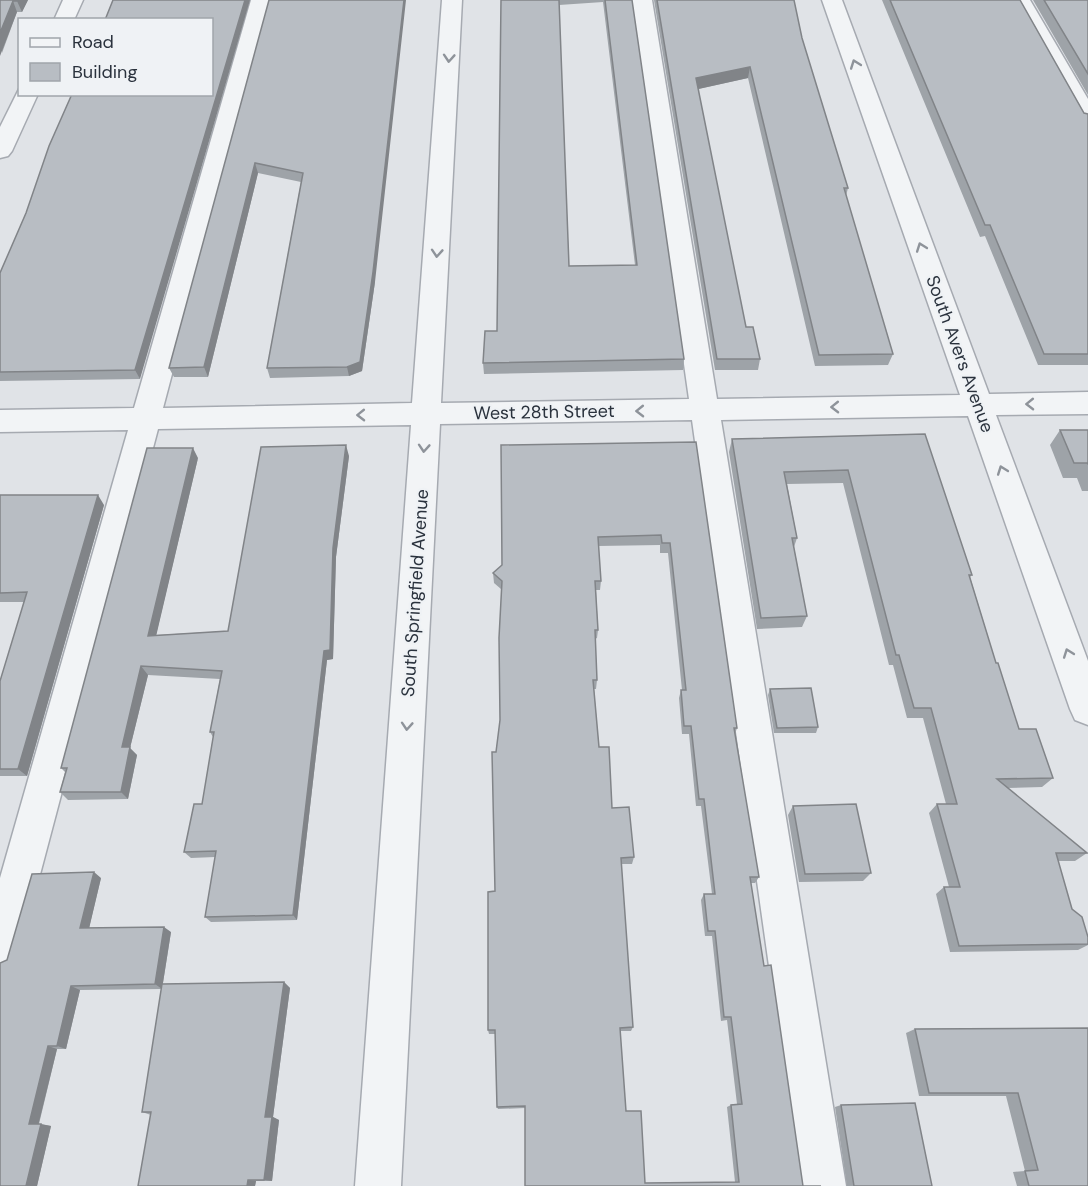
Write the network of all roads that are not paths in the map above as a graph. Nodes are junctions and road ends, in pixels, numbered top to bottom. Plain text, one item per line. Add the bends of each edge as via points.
1 (73, 0) edge
2 (261, 0) edge
3 (453, 0) edge
4 (642, 0) edge
5 (832, 0) edge
6 (1020, 0) edge
7 (65, 18) edge
8 (26, 96) edge
9 (1088, 118) edge
10 (0, 151) edge
11 (1088, 403) edge
12 (979, 405) junction
13 (704, 410) junction
14 (426, 414) junction
15 (146, 418) junction
16 (0, 420) edge
17 (1088, 708) edge
18 (0, 950) edge
19 (378, 1186) edge
20 (823, 1186) edge

1 - 7 street
2 - 15 street
3 -> 14 street, South Springfield Avenue
4 - 13 street
12 -> 5 street, South Avers Avenue
6 - 9 street
8 - 10 street
11 -> 12 street, West 28th Street
12 -> 13 street, West 28th Street
17 -> 12 street, South Avers Avenue
13 -> 14 street, West 28th Street
13 - 20 street
14 -> 15 street, West 28th Street
14 -> 19 street, South Springfield Avenue
15 - 16 street, West 28th Street
15 - 18 street

